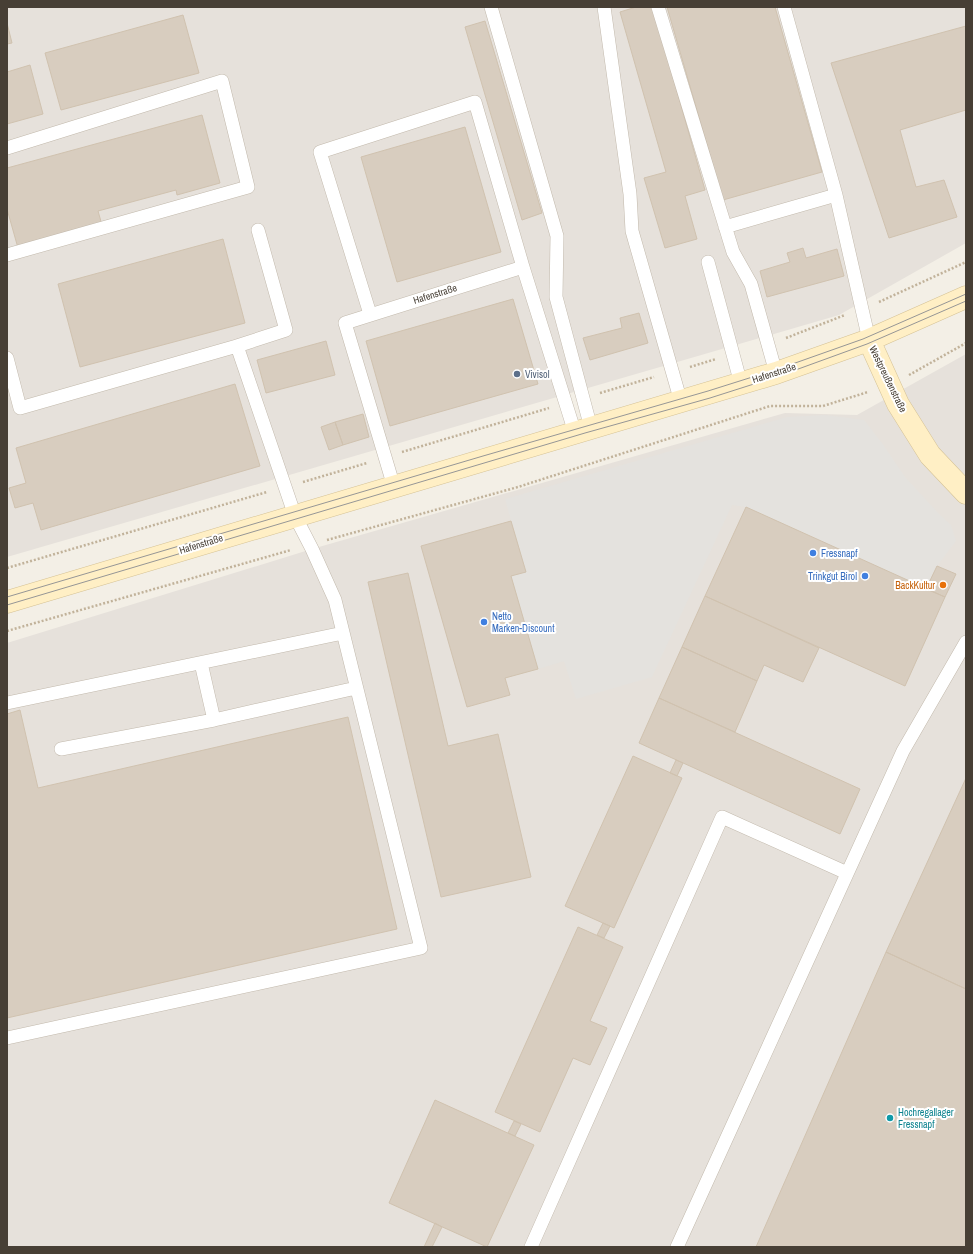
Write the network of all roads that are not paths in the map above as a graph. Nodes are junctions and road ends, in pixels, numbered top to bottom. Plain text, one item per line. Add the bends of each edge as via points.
1 (491, 7) edge
2 (604, 7) edge
3 (658, 7) edge
4 (784, 7) edge
5 (7, 148) edge
6 (836, 195) junction
7 (725, 227) junction
8 (258, 230) dead end
9 (7, 255) edge
10 (708, 262) dead end
11 (523, 267) junction
12 (966, 297) edge
13 (370, 314) junction
14 (869, 340) junction
15 (237, 346) junction
16 (7, 358) edge
17 (776, 373) junction
18 (741, 384) junction
19 (681, 402) junction
20 (583, 430) junction
21 (394, 487) junction
22 (966, 493) edge
23 (295, 516) junction
24 (7, 602) edge
25 (343, 633) junction
26 (966, 642) edge
27 (201, 663) junction
28 (356, 688) junction
29 (7, 703) edge
30 (214, 720) junction
31 (61, 749) dead end
32 (847, 873) junction
33 (7, 1038) edge
34 (531, 1247) edge
35 (677, 1247) edge

1 - 20 lane via 557,236 556,297 583,398
2 - 19 lane via 630,194 632,231
3 - 7 lane
4 - 6 lane
5 - 9 lane via 222,81 248,187
6 - 7 lane
6 - 14 lane
7 - 17 lane via 733,252 751,284
8 - 15 lane via 286,330
10 - 18 lane
11 - 13 lane, Hafenstraße
11 - 13 lane via 475,102 320,152
11 - 20 lane via 566,403
12 - 14 street, Hafenstraße
13 - 21 lane, Hafenstraße via 345,323
14 - 17 street, Hafenstraße
14 - 22 street, Westpreußenstraße via 898,404 930,455
15 - 16 lane via 20,408
15 - 23 lane
17 - 18 street, Hafenstraße
18 - 19 street, Hafenstraße
19 - 20 street, Hafenstraße
20 - 21 street, Hafenstraße
21 - 23 street, Hafenstraße
23 - 24 street, Hafenstraße
23 - 25 lane via 335,600
25 - 27 lane
25 - 28 lane
26 - 32 lane via 903,751
27 - 29 lane
27 - 30 lane
28 - 30 lane
28 - 33 lane via 421,948
30 - 31 lane
32 - 34 lane via 722,817
32 - 35 lane

